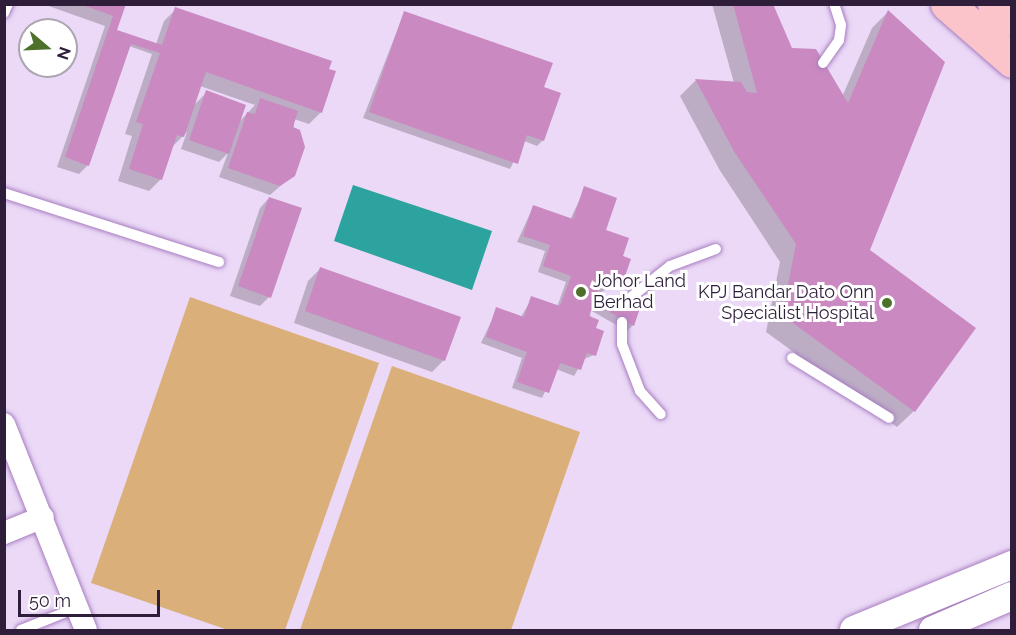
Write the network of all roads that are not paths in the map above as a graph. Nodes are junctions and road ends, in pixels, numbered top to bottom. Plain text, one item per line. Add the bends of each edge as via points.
1 (8, 4) edge
2 (834, 4) edge
3 (947, 4) edge
4 (968, 4) edge
5 (994, 4) edge
6 (4, 13) edge
7 (1011, 20) edge
8 (1011, 41) edge
9 (1011, 61) edge
10 (823, 63) dead end
11 (4, 194) edge
12 (716, 249) dead end
13 (219, 262) dead end
14 (630, 298) dead end
15 (622, 322) dead end
16 (792, 358) dead end
17 (661, 414) dead end
18 (889, 418) dead end
19 (4, 424) edge
20 (43, 517) junction
21 (4, 533) edge
22 (1011, 565) edge
23 (1011, 596) edge
24 (76, 608) junction
25 (21, 630) edge
26 (86, 630) edge
27 (854, 630) edge
28 (933, 630) edge

1 - 6 lane
2 - 10 lane via 839,40
3 - 9 main road
4 - 8 main road
5 - 7 main road
11 - 13 lane
12 - 14 lane via 670,266
15 - 17 lane via 622,344 640,391
16 - 18 lane
19 - 20 street
20 - 21 street
20 - 24 street
22 - 27 street
23 - 28 street
24 - 25 lane
24 - 26 street

